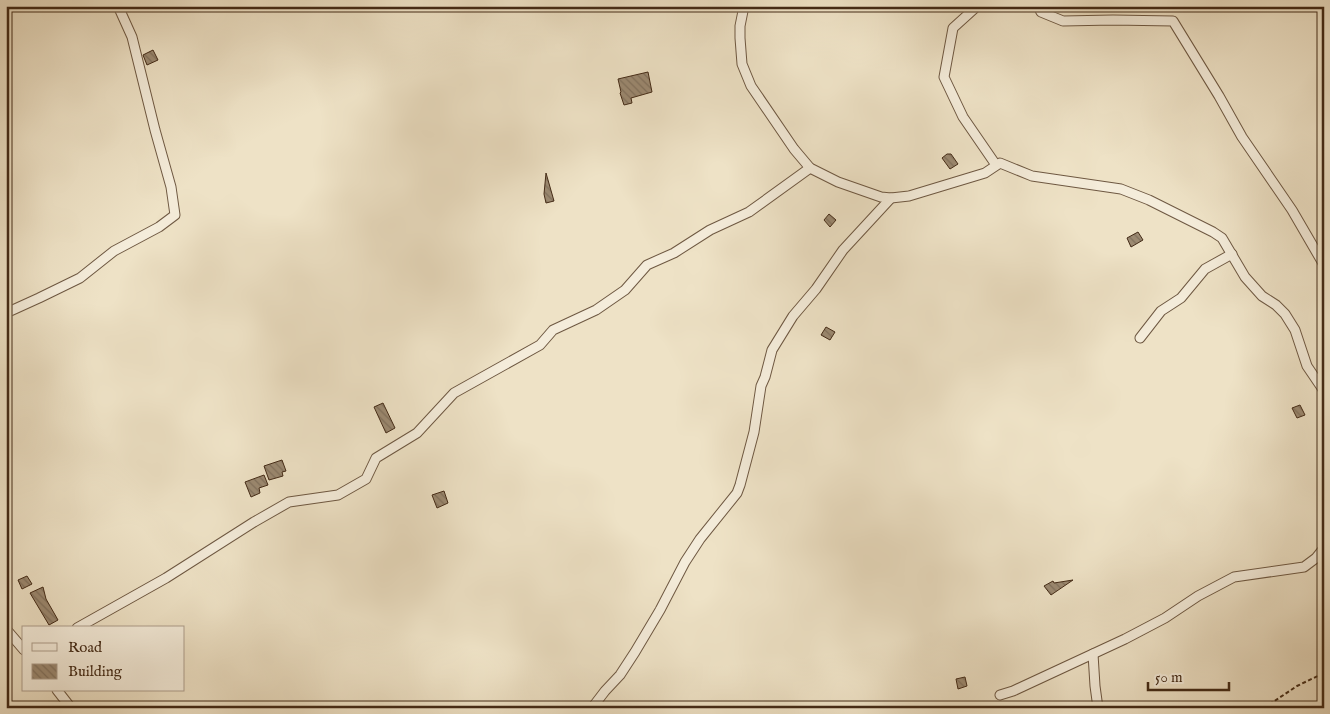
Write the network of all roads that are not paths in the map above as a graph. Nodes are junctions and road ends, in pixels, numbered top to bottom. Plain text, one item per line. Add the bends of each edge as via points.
1 (118, 6) edge
2 (744, 6) edge
3 (976, 6) edge
4 (1038, 6) edge
5 (996, 165) junction
6 (810, 168) junction
7 (891, 198) junction
8 (1232, 254) junction
9 (1324, 265) edge
10 (6, 313) edge
11 (1140, 338) dead end
12 (1324, 391) edge
13 (1324, 548) edge
14 (81, 626) edge
15 (6, 629) edge
16 (22, 648) edge
17 (1093, 654) junction
18 (59, 692) edge
19 (1000, 696) dead end
20 (71, 708) edge
21 (592, 708) edge
22 (1098, 708) edge

1 - 10 street via 132,37 171,187 175,215 159,228 114,251 80,278
2 - 6 street via 740,38 745,72 794,150
3 - 5 street via 953,28 944,77 963,117
4 - 9 street via 1041,12 1062,21 1173,21
5 - 7 street via 985,173 909,196
5 - 8 street via 1005,164 1046,179 1121,190 1149,200 1213,232 1222,238
6 - 7 street via 838,182
6 - 14 street via 749,212 648,265 625,290 596,310 553,330 540,344 454,393 417,433 376,458 366,479 338,495 289,502
7 - 21 street via 843,250 793,316 772,350 737,493 700,539 630,660
8 - 11 street via 1205,269 1180,298 1161,311
8 - 12 street via 1245,277 1285,314 1295,330 1307,366
13 - 17 street via 1304,567 1234,577 1165,618
15 - 16 street
17 - 19 street
17 - 22 street
18 - 20 street

